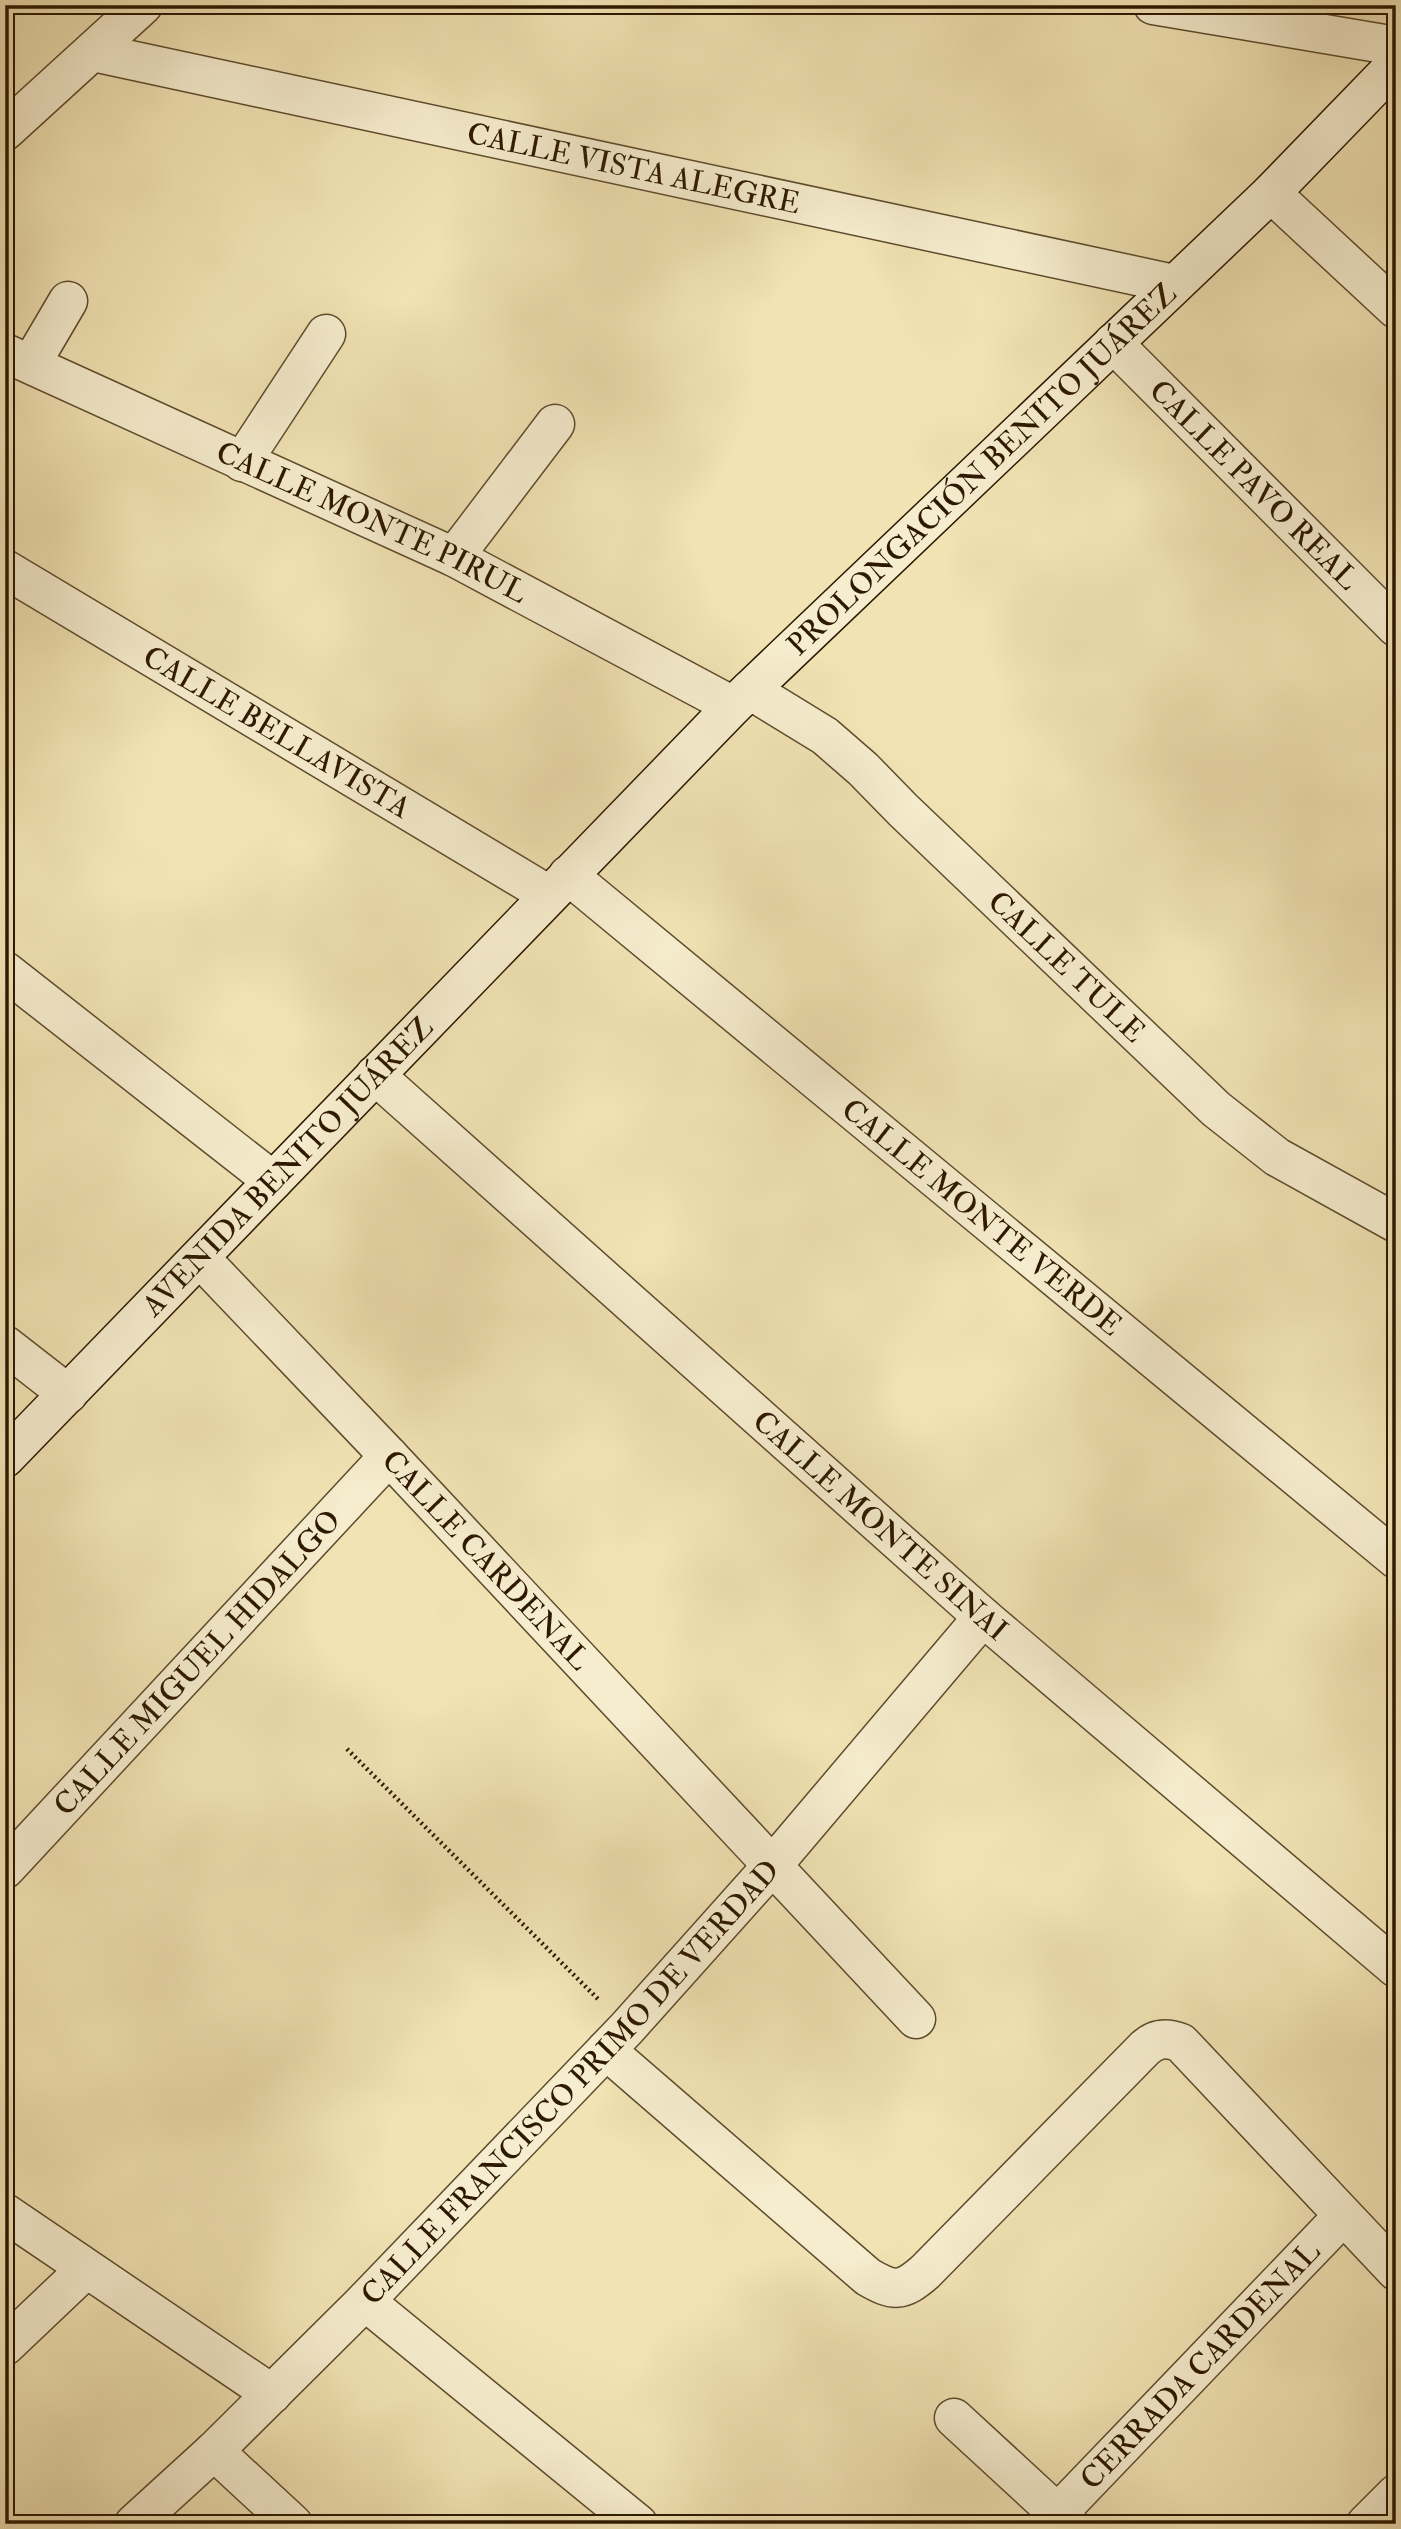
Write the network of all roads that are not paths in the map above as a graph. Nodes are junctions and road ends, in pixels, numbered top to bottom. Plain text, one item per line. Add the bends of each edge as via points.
1 (143, 5) edge
2 (1153, 5) edge
3 (1396, 46) edge
4 (93, 52) junction
5 (1396, 64) edge
6 (5, 131) edge
7 (1271, 193) junction
8 (1174, 284) junction
9 (68, 301) dead end
10 (1396, 309) edge
11 (326, 334) dead end
12 (1113, 343) junction
13 (18, 359) edge
14 (555, 424) dead end
15 (242, 462) junction
16 (454, 557) junction
17 (5, 569) edge
18 (1396, 627) edge
19 (741, 698) junction
20 (559, 885) junction
21 (5, 971) edge
22 (375, 1075) junction
23 (273, 1181) junction
24 (1396, 1223) edge
25 (200, 1258) junction
26 (5, 1345) edge
27 (68, 1394) junction
28 (389, 1456) junction
29 (5, 1458) edge
30 (1396, 1559) edge
31 (983, 1617) junction
32 (772, 1866) junction
33 (5, 1869) edge
34 (1396, 1968) edge
35 (916, 2019) dead end
36 (616, 2039) junction
37 (5, 2213) edge
38 (1343, 2216) junction
39 (86, 2269) junction
40 (1396, 2271) edge
41 (365, 2301) junction
42 (5, 2346) edge
43 (272, 2394) junction
44 (954, 2418) dead end
45 (214, 2451) junction
46 (1396, 2494) edge
47 (1063, 2519) edge
48 (134, 2524) edge
49 (293, 2524) edge
50 (638, 2524) edge
51 (1366, 2524) edge

1 - 4 street
2 - 3 street
4 - 6 street
4 - 8 street, CALLE VISTA ALEGRE
5 - 7 street, PROLONGACIÓN BENITO JUÁREZ
7 - 8 street, PROLONGACIÓN BENITO JUÁREZ
7 - 10 street
8 - 12 street, PROLONGACIÓN BENITO JUÁREZ
9 - 13 street
11 - 15 street
12 - 18 street, CALLE PAVO REAL
12 - 19 street, PROLONGACIÓN BENITO JUÁREZ
13 - 15 street, CALLE MONTE PIRUL
14 - 16 street
15 - 16 street, CALLE MONTE PIRUL
16 - 19 street, CALLE MONTE PIRUL
17 - 20 street, CALLE BELLAVISTA
19 - 20 street, PROLONGACIÓN BENITO JUÁREZ
19 - 24 street, CALLE TULE via 825,736 1216,1109 1278,1157
20 - 22 street, AVENIDA BENITO JUÁREZ
20 - 30 street, CALLE MONTE VERDE
21 - 23 street
22 - 23 street, AVENIDA BENITO JUÁREZ
22 - 31 street, CALLE MONTE SINAI
23 - 25 street, AVENIDA BENITO JUÁREZ
25 - 27 street, AVENIDA BENITO JUÁREZ
25 - 28 street, CALLE CARDENAL
26 - 27 street
27 - 29 street, AVENIDA BENITO JUÁREZ
28 - 32 street, CALLE CARDENAL
28 - 33 street, CALLE MIGUEL HIDALGO
31 - 32 street, CALLE FRANCISCO PRIMO DE VERDAD
31 - 34 street, CALLE MONTE SINAI
32 - 35 street, CALLE CARDENAL
32 - 36 street, CALLE FRANCISCO PRIMO DE VERDAD
36 - 38 street via 867,2277 882,2286 898,2289 913,2283 1143,2049 1161,2039 1181,2043
36 - 41 street, CALLE FRANCISCO PRIMO DE VERDAD
37 - 39 street
38 - 40 street
38 - 47 street, CERRADA CARDENAL
39 - 42 street
39 - 43 street
41 - 43 street, CALLE FRANCISCO PRIMO DE VERDAD
41 - 50 street
43 - 45 street, CALLE FRANCISCO PRIMO DE VERDAD
44 - 47 street
45 - 48 street, CALLE FRANCISCO PRIMO DE VERDAD
45 - 49 street
46 - 51 street

